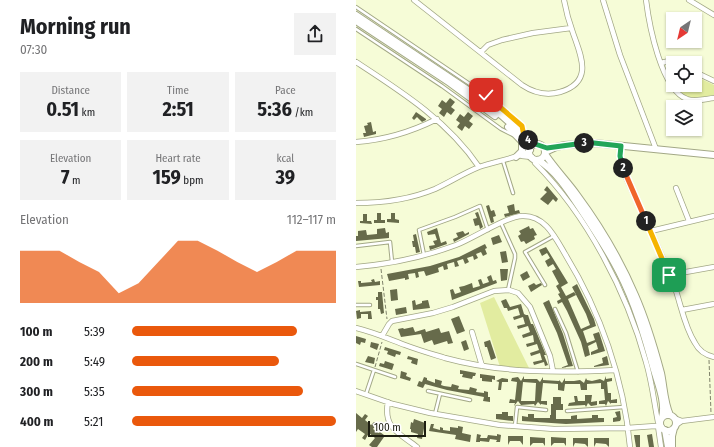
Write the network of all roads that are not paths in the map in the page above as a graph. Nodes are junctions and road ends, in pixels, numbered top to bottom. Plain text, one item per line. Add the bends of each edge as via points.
1 (414, 0) edge
2 (564, 0) edge
3 (603, 0) edge
4 (646, 0) edge
5 (689, 0) edge
6 (356, 7) edge
7 (356, 15) edge
8 (714, 15) edge
9 (356, 21) edge
10 (571, 28) junction
11 (356, 29) edge
12 (481, 52) junction
13 (356, 62) edge
14 (666, 62) edge
15 (661, 64) junction
16 (702, 75) edge
17 (714, 81) edge
18 (714, 98) edge
19 (437, 120) junction
20 (521, 138) junction
21 (356, 141) edge
22 (536, 144) junction
23 (621, 146) junction
24 (555, 147) junction
25 (656, 149) junction
26 (544, 151) junction
27 (714, 155) edge
28 (518, 156) junction
29 (533, 156) junction
30 (503, 161) junction
31 (549, 161) junction
32 (479, 168) junction
33 (676, 188) dead end
34 (513, 193) dead end
35 (356, 203) edge
36 (714, 216) edge
37 (689, 222) junction
38 (501, 223) junction
39 (488, 230) junction
40 (651, 231) junction
41 (554, 236) junction
42 (356, 246) edge
43 (424, 255) junction
44 (392, 262) junction
45 (356, 267) edge
46 (714, 267) edge
47 (669, 275) junction
48 (545, 285) dead end
49 (508, 290) junction
50 (714, 304) edge
51 (356, 305) edge
52 (370, 305) dead end
53 (554, 309) dead end
54 (682, 310) junction
55 (356, 328) edge
56 (472, 332) dead end
57 (383, 337) junction
58 (711, 356) edge
59 (356, 364) edge
60 (482, 366) junction
61 (374, 370) junction
62 (615, 370) junction
63 (553, 371) junction
64 (578, 372) junction
65 (395, 377) dead end
66 (356, 391) edge
67 (428, 391) dead end
68 (366, 394) junction
69 (440, 394) junction
70 (470, 400) dead end
71 (388, 402) junction
72 (624, 407) junction
73 (546, 410) dead end
74 (567, 411) dead end
75 (435, 414) junction
76 (672, 416) junction
77 (713, 418) edge
78 (682, 421) junction
79 (661, 424) junction
80 (675, 426) junction
81 (515, 427) junction
82 (627, 428) junction
83 (417, 447) edge
84 (630, 447) edge
85 (660, 447) edge
86 (668, 447) edge
87 (672, 447) edge

1 - 12 street
2 - 10 street
3 - 25 street via 620,55
4 - 15 street via 651,31
5 - 8 street
6 - 20 lane via 486,95 522,126
7 - 20 street via 495,110
9 - 20 street via 481,105
10 - 12 street via 502,40 488,45
10 - 12 street via 582,57 582,72 569,89 558,92 543,93 531,90
11 - 20 lane via 501,129
13 - 19 street
14 - 15 street
15 - 18 street via 670,84 680,96 695,100
16 - 17 street
19 - 21 street via 383,139
19 - 32 street via 462,145
20 - 22 street
20 - 28 street via 522,151
20 - 29 street
22 - 26 street via 540,144
22 - 29 street via 532,146
23 - 24 street via 587,143
23 - 25 street
23 - 40 street via 624,173
24 - 26 street
24 - 31 street via 550,153
25 - 27 street
26 - 29 street via 542,158
26 - 31 street
28 - 29 street
28 - 30 street
29 - 79 street via 553,172 572,196 620,273 648,347 663,408
30 - 32 street
30 - 34 lane
31 - 76 street via 594,219 628,280 650,337
32 - 35 street via 411,196
33 - 37 street
36 - 37 street
37 - 40 street
38 - 39 street
38 - 41 street via 517,216 532,217 546,225
38 - 49 lane via 515,258
39 - 43 street via 457,245
39 - 43 lane via 480,206 419,230
40 - 47 street
41 - 48 lane via 525,252
41 - 62 street via 594,308
42 - 44 lane via 390,242
43 - 44 street
44 - 45 street
46 - 47 street
47 - 54 street
49 - 57 street via 494,291 433,313 397,319 388,325
49 - 63 street via 518,293 530,307 550,356
50 - 54 street
51 - 52 lane
53 - 64 lane via 566,333
54 - 58 street via 695,343 700,350
55 - 57 street
56 - 60 street
57 - 60 street via 446,358
59 - 61 lane
60 - 63 street
61 - 65 lane
61 - 68 lane
62 - 64 street
62 - 72 street
63 - 64 street
66 - 68 street
67 - 69 lane
68 - 71 street
69 - 70 lane
69 - 75 lane
71 - 75 street
71 - 83 street via 386,412 390,425
72 - 74 lane
72 - 82 street
73 - 81 lane via 517,407
75 - 81 street
76 - 78 street
76 - 79 street via 665,415
76 - 80 street
77 - 78 street
78 - 80 street
79 - 80 street via 671,430
79 - 82 street
79 - 85 street
79 - 86 street
80 - 87 street
81 - 82 street
82 - 84 street

